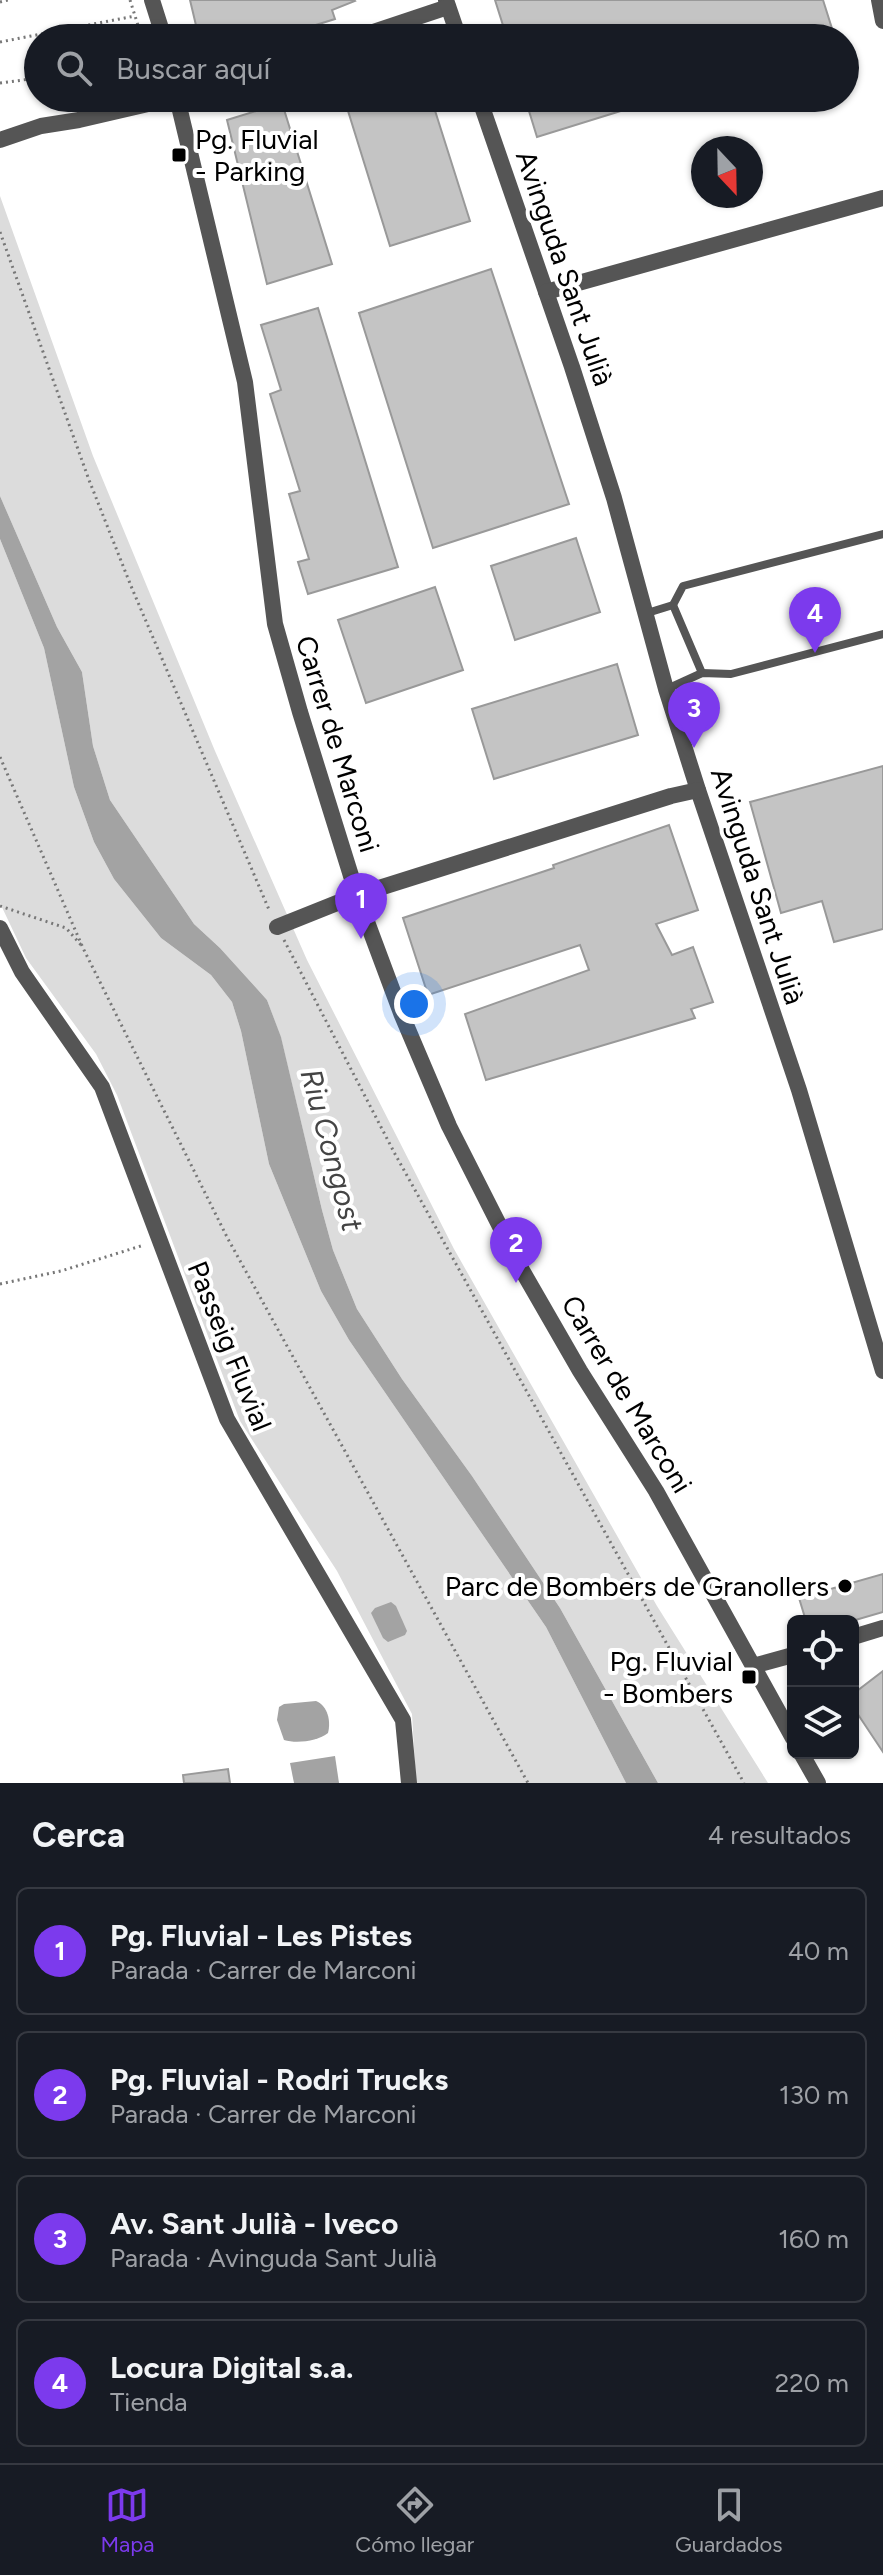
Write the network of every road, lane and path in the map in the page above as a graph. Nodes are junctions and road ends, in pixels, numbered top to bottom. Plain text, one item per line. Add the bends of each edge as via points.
1 (8, 0) edge
2 (130, 0) edge
3 (152, 0) edge
4 (879, 0) edge
5 (0, 2) edge
6 (447, 3) edge
7 (135, 16) junction
8 (883, 21) edge
9 (93, 24) edge
10 (138, 24) edge
11 (160, 24) edge
12 (392, 24) edge
13 (454, 24) edge
14 (24, 37) edge
15 (0, 42) edge
16 (24, 80) edge
17 (0, 83) edge
18 (114, 112) edge
19 (178, 112) edge
20 (484, 112) edge
21 (0, 140) edge
22 (883, 198) edge
23 (0, 232) edge
24 (546, 292) junction
25 (883, 534) edge
26 (673, 605) junction
27 (644, 614) junction
28 (883, 634) edge
29 (702, 673) junction
30 (666, 689) junction
31 (0, 757) edge
32 (698, 790) junction
33 (357, 895) junction
34 (0, 906) edge
35 (277, 927) junction
36 (0, 928) edge
37 (83, 948) junction
38 (159, 1240) junction
39 (0, 1284) edge
40 (883, 1371) edge
41 (883, 1628) edge
42 (859, 1635) edge
43 (787, 1657) edge
44 (753, 1666) junction
45 (787, 1727) edge
46 (804, 1759) edge
47 (409, 1783) edge
48 (528, 1783) edge
49 (744, 1783) edge
50 (818, 1783) edge

1 - 5 path
2 - 7 path
3 - 11 street
4 - 8 street
6 - 12 street
6 - 13 street
7 - 9 path
7 - 10 path
14 - 15 path
16 - 17 path
18 - 21 street
19 - 33 street, Carrer de Marconi via 245,382 275,624
20 - 24 street, Avinguda Sant Julià
22 - 24 street
23 - 35 path via 99,506
24 - 27 street, Avinguda Sant Julià via 614,498
25 - 26 lane via 683,586
26 - 27 lane
26 - 29 lane
27 - 30 street, Avinguda Sant Julià
28 - 29 lane via 731,674
29 - 30 lane
30 - 32 street, Avinguda Sant Julià
31 - 37 path
32 - 33 street
32 - 40 street, Avinguda Sant Julià via 799,1090
33 - 35 street
33 - 44 street, Carrer de Marconi via 443,1112 516,1258 656,1491
34 - 37 path via 66,928
35 - 49 path via 395,1154
36 - 38 street, Passeig Fluvial via 22,972 102,1087
37 - 48 path via 228,1239
38 - 39 path
38 - 47 street, Passeig Fluvial via 227,1419 403,1720
41 - 42 street
43 - 44 street
44 - 45 street, Carrer de Marconi
46 - 50 street

